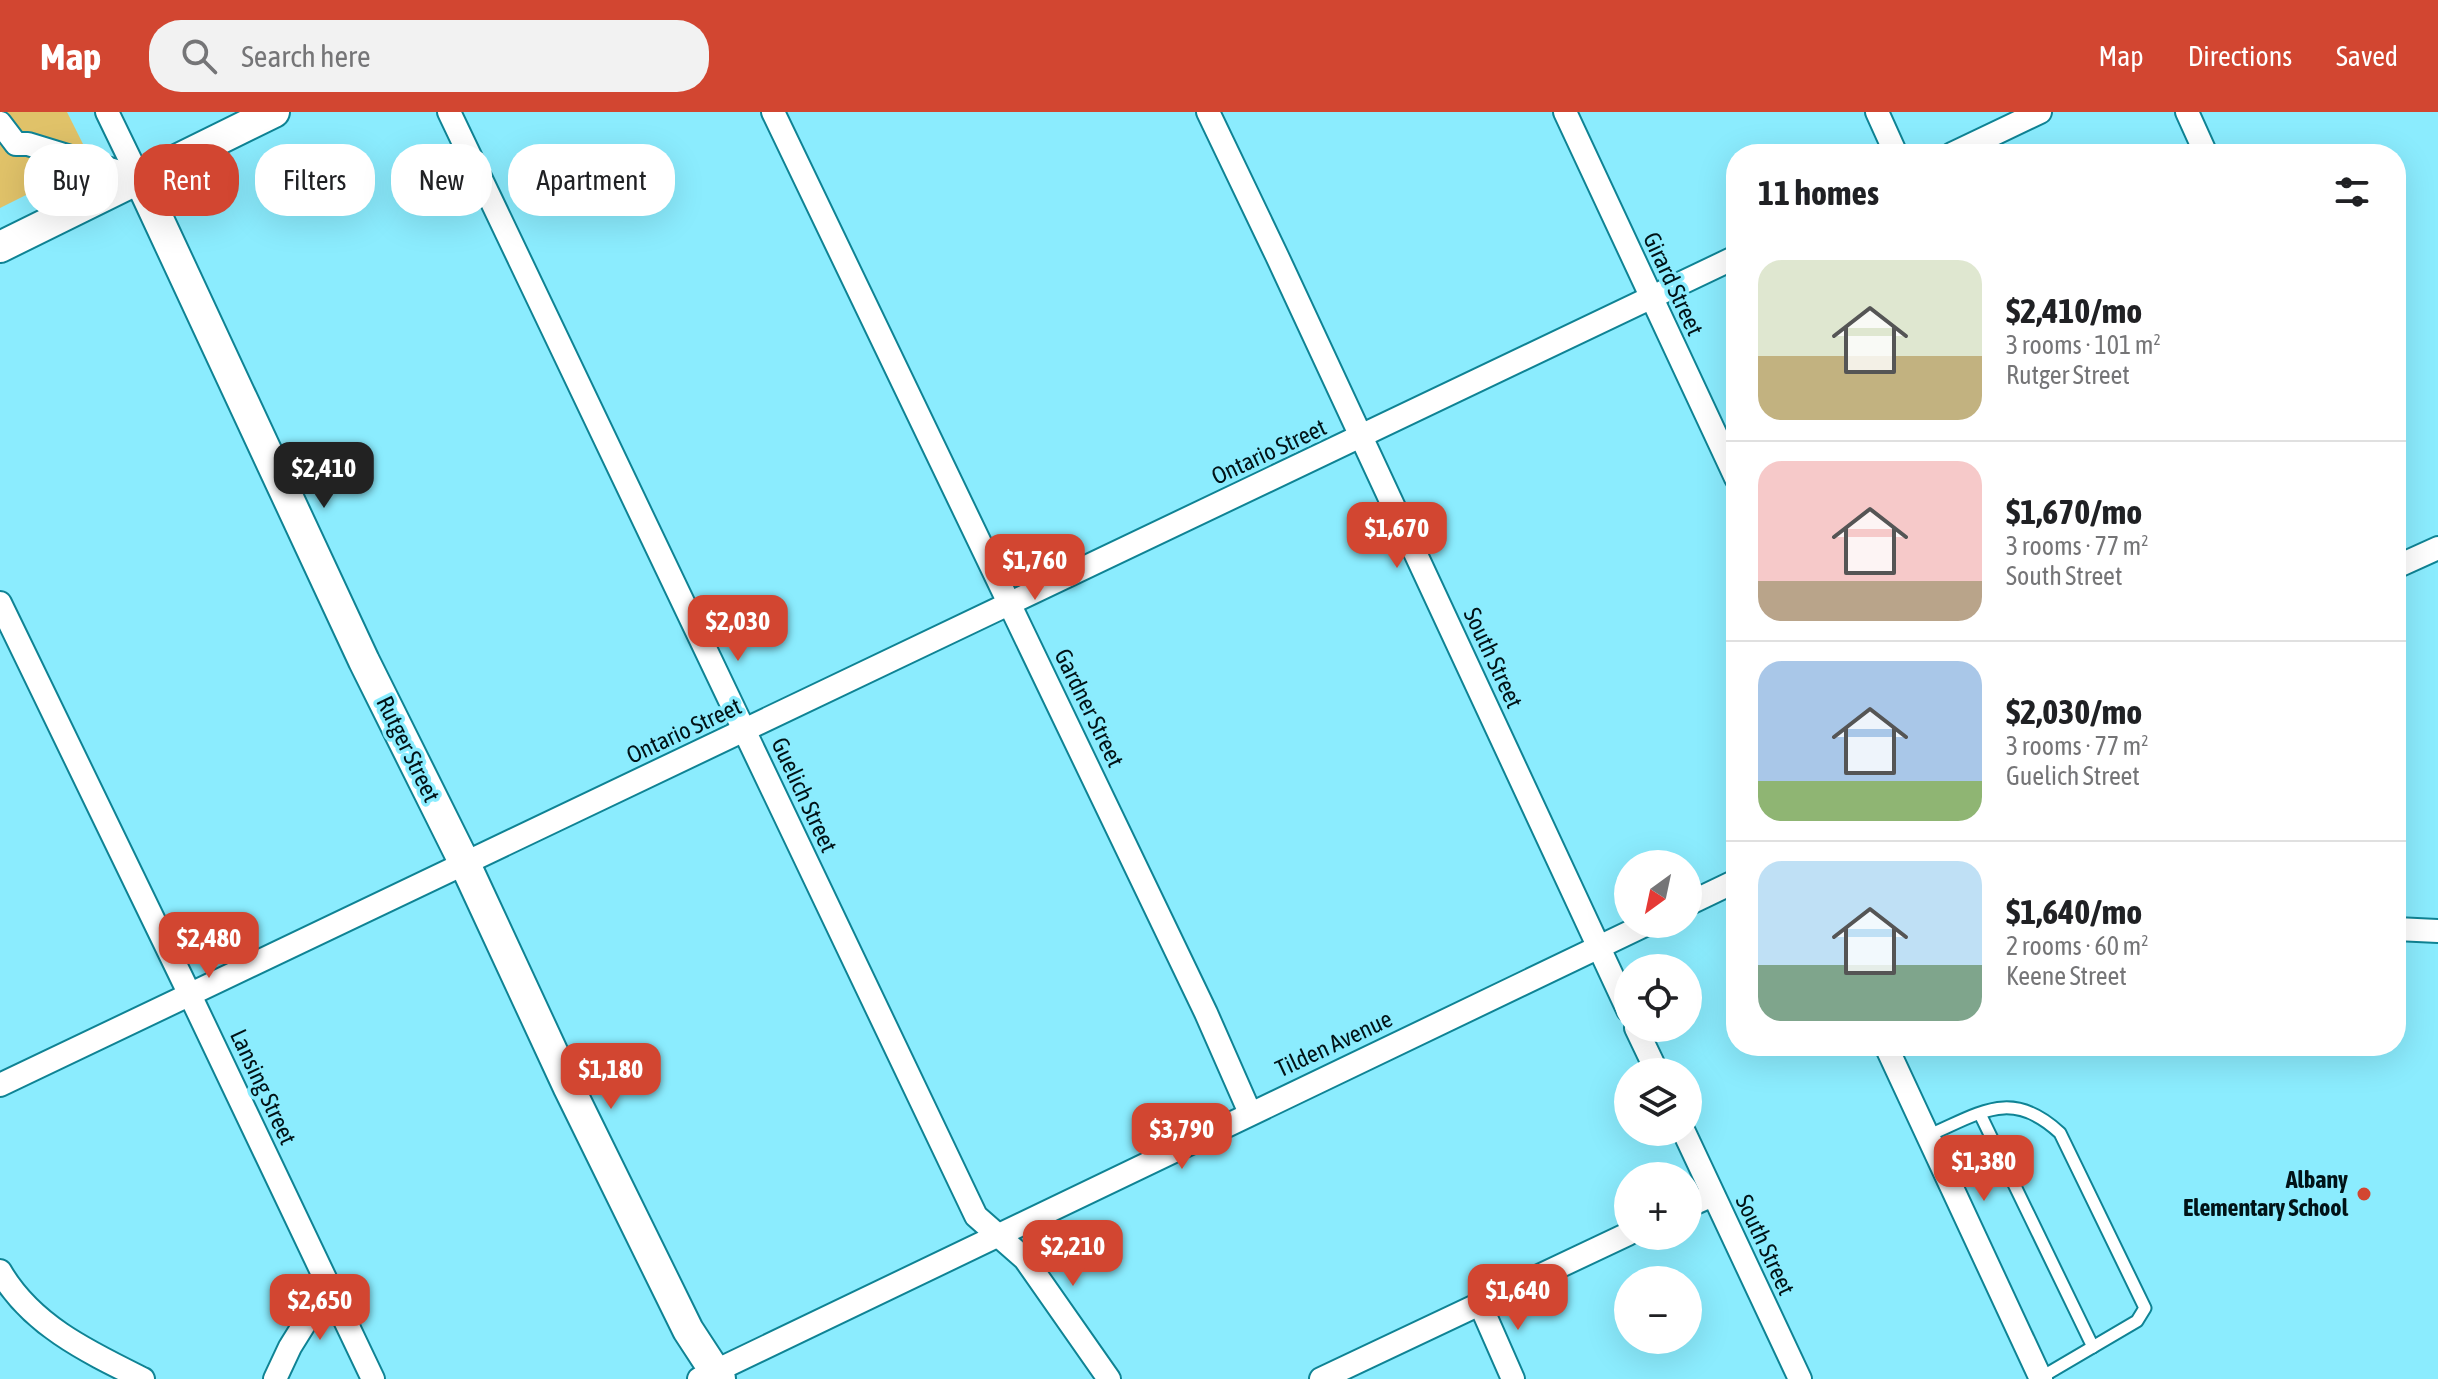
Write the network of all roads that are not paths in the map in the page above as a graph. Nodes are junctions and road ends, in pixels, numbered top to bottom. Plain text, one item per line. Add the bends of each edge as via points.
1 (107, 112) edge
2 (274, 112) edge
3 (449, 112) edge
4 (773, 112) edge
5 (1208, 112) edge
6 (1565, 112) edge
7 (1877, 112) edge
8 (2040, 112) edge
9 (2187, 112) edge
10 (0, 123) edge
11 (209, 144) edge
12 (1891, 144) edge
13 (1973, 144) edge
14 (2201, 144) edge
15 (8, 146) edge
16 (134, 168) edge
17 (134, 176) edge
18 (134, 180) edge
19 (157, 216) edge
20 (0, 247) edge
21 (1726, 262) edge
22 (1650, 297) junction
23 (1360, 437) junction
24 (1726, 457) edge
25 (2438, 548) edge
26 (2406, 560) edge
27 (0, 603) edge
28 (1010, 604) junction
29 (745, 731) junction
30 (465, 864) junction
31 (1726, 886) edge
32 (1702, 897) edge
33 (2406, 929) edge
34 (2438, 931) edge
35 (1618, 938) edge
36 (1599, 947) junction
37 (1614, 980) edge
38 (190, 995) junction
39 (1891, 1056) edge
40 (0, 1085) edge
41 (1250, 1113) junction
42 (1980, 1114) junction
43 (1927, 1136) junction
44 (1690, 1146) edge
45 (1713, 1195) junction
46 (1702, 1200) edge
47 (996, 1235) junction
48 (1614, 1241) edge
49 (0, 1271) edge
50 (328, 1286) junction
51 (1480, 1304) junction
52 (2093, 1347) junction
53 (711, 1376) edge
54 (2040, 1378) edge
55 (143, 1379) edge
56 (275, 1379) edge
57 (373, 1379) edge
58 (1109, 1379) edge
59 (1321, 1379) edge
60 (1513, 1379) edge
61 (1800, 1379) edge

1 - 16 street, Rutger Street
2 - 11 street
3 - 29 street, Guelich Street
4 - 28 street, Gardner Street
5 - 23 street, South Street
6 - 22 street, Girard Street
7 - 12 street
8 - 13 street
9 - 14 street
10 - 15 street
15 - 17 street via 28,144
18 - 20 street
19 - 30 street, Rutger Street
21 - 22 street, Ontario Street
22 - 23 street, Ontario Street
22 - 24 street, Girard Street
23 - 28 street, Ontario Street
23 - 36 street, South Street
25 - 26 street
27 - 38 street, Lansing Street
28 - 29 street, Ontario Street
28 - 41 street, Gardner Street
29 - 30 street, Ontario Street
29 - 47 street, Guelich Street via 976,1216
30 - 38 street, Ontario Street
30 - 53 street, Rutger Street
31 - 32 street
33 - 34 street
35 - 36 street, Tilden Avenue
36 - 37 street, South Street
36 - 41 street, Tilden Avenue
38 - 40 street, Ontario Street
38 - 50 street, Lansing Street
39 - 43 street
41 - 47 street, Tilden Avenue
42 - 43 lane
42 - 52 lane
42 - 52 lane via 1997,1107 2023,1109 2060,1133 2145,1308 2137,1321
43 - 54 street
44 - 45 street, South Street
45 - 46 street
45 - 61 street, South Street
47 - 53 street, Tilden Avenue
47 - 58 street, Guelich Street via 1025,1259
48 - 51 street
49 - 55 street via 37,1317 88,1352
50 - 56 street
50 - 57 street, Lansing Street
51 - 59 street
51 - 60 street
52 - 54 lane

